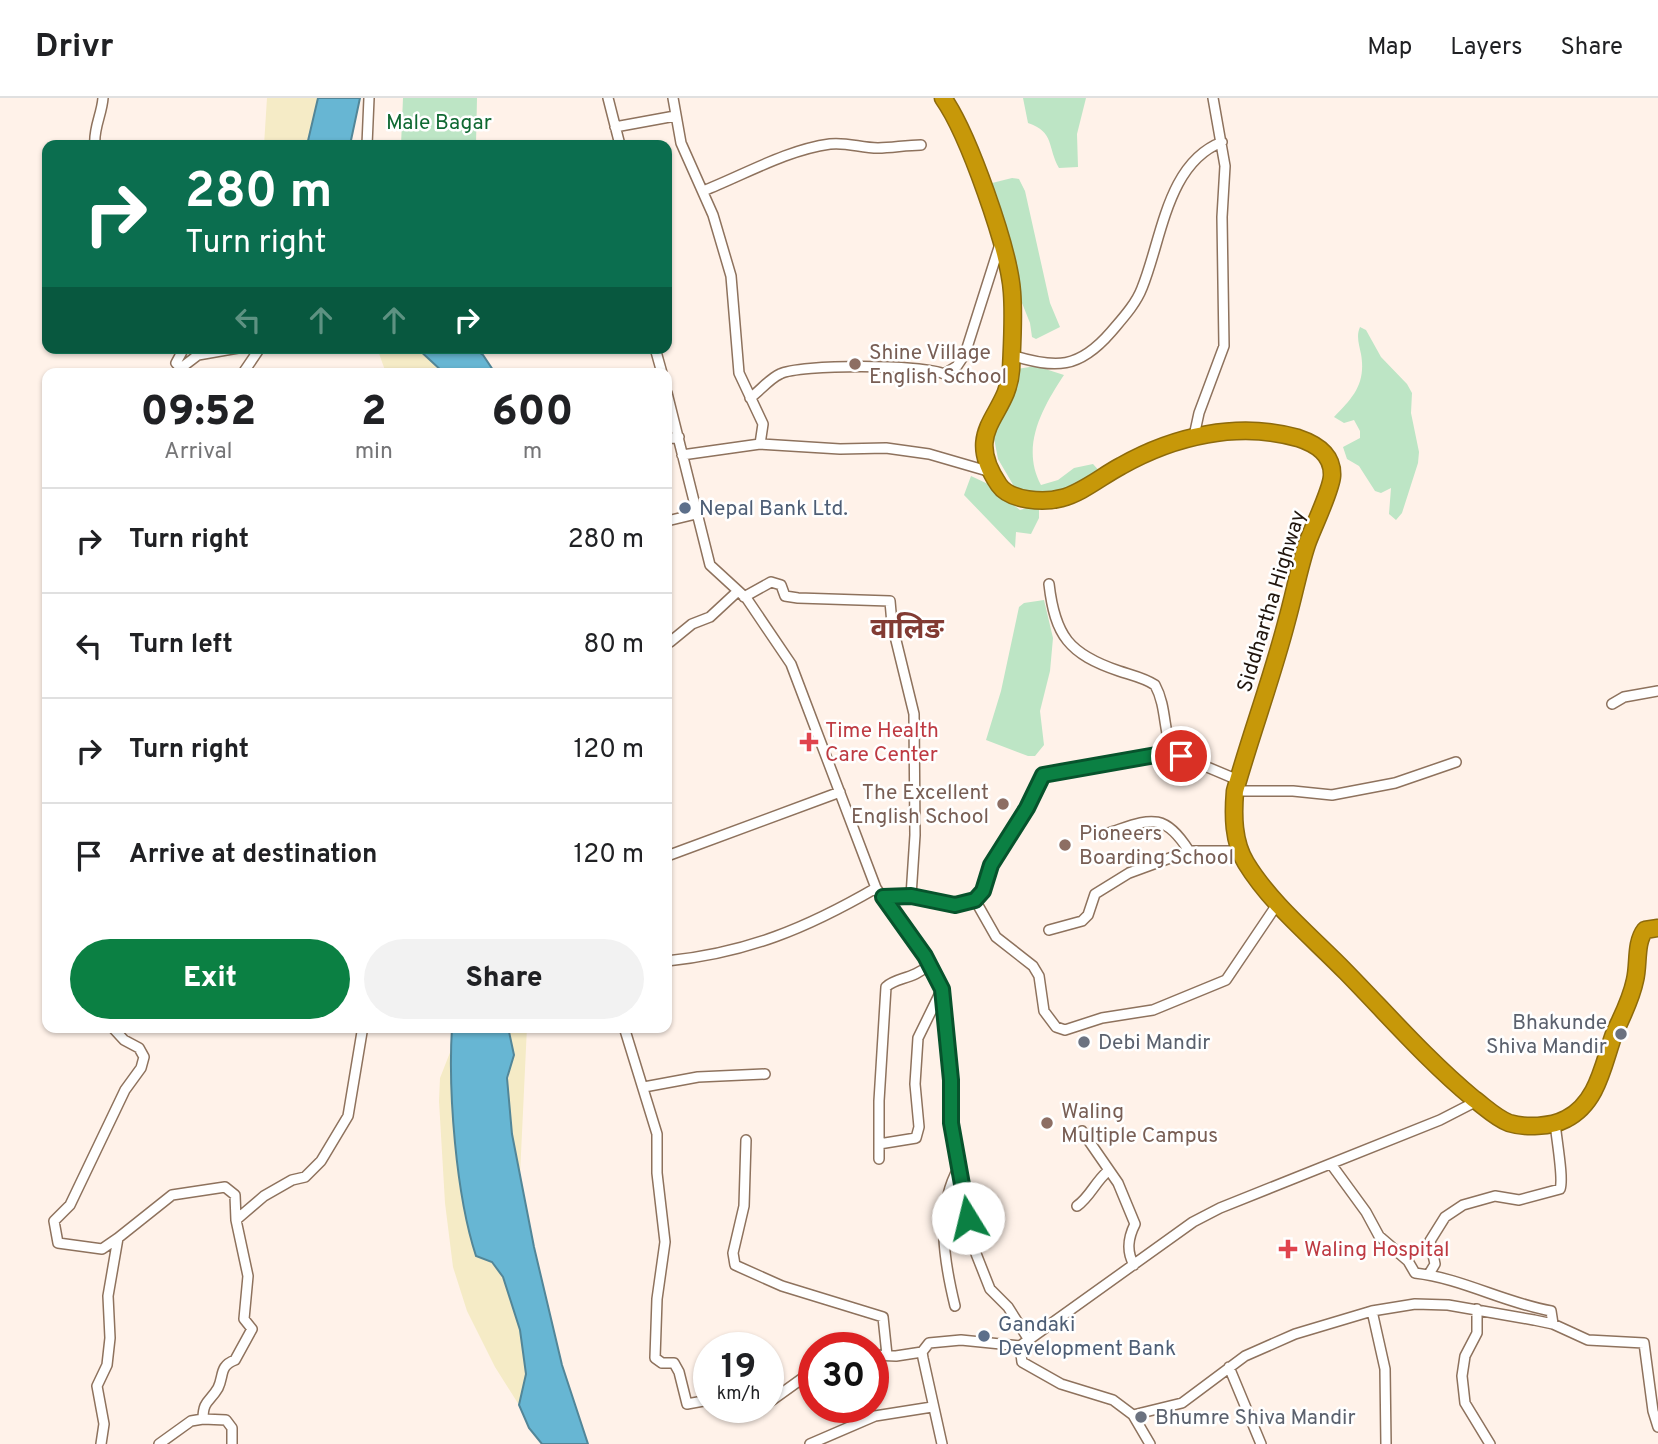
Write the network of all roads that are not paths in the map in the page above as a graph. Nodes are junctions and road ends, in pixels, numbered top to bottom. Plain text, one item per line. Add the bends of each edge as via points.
1 (103, 98) edge
2 (369, 98) edge
3 (608, 98) edge
4 (673, 98) edge
5 (943, 98) edge
6 (1213, 98) edge
7 (674, 116) junction
8 (615, 127) junction
9 (94, 140) edge
10 (367, 140) edge
11 (619, 140) edge
12 (1222, 142) junction
13 (921, 145) dead end
14 (703, 191) junction
15 (1000, 242) junction
16 (204, 354) edge
17 (1011, 355) junction
18 (182, 368) edge
19 (750, 398) junction
20 (672, 413) edge
21 (1194, 436) junction
22 (678, 437) junction
23 (672, 438) edge
24 (760, 444) junction
25 (682, 455) junction
26 (993, 472) junction
27 (696, 514) junction
28 (672, 521) edge
29 (1049, 584) dead end
30 (741, 594) junction
31 (672, 640) edge
32 (1658, 691) edge
33 (1612, 704) dead end
34 (1173, 755) junction
35 (1456, 762) dead end
36 (1237, 786) junction
37 (840, 792) junction
38 (1108, 832) dead end
39 (1189, 851) junction
40 (1240, 851) junction
41 (672, 854) edge
42 (876, 888) junction
43 (911, 896) junction
44 (883, 897) junction
45 (975, 900) junction
46 (1278, 902) junction
47 (1658, 928) edge
48 (1049, 930) dead end
49 (672, 960) edge
50 (930, 964) junction
51 (942, 989) junction
52 (118, 1033) edge
53 (362, 1033) edge
54 (626, 1033) edge
55 (765, 1074) dead end
56 (644, 1087) junction
57 (1477, 1101) junction
58 (1555, 1122) junction
59 (1082, 1131) dead end
60 (746, 1140) dead end
61 (879, 1144) junction
62 (879, 1159) dead end
63 (1331, 1164) junction
64 (959, 1167) junction
65 (1108, 1171) junction
66 (1077, 1206) dead end
67 (236, 1220) junction
68 (118, 1238) junction
69 (1134, 1265) junction
70 (1429, 1274) junction
71 (955, 1306) dead end
72 (1477, 1309) junction
73 (1372, 1311) junction
74 (1553, 1324) junction
75 (885, 1332) edge
76 (1029, 1340) junction
77 (1020, 1346) junction
78 (922, 1352) junction
79 (889, 1355) edge
80 (1229, 1367) junction
81 (693, 1403) edge
82 (932, 1406) junction
83 (1133, 1415) junction
84 (203, 1419) junction
85 (1658, 1427) edge
86 (101, 1444) edge
87 (159, 1444) edge
88 (232, 1444) edge
89 (810, 1444) edge
90 (942, 1444) edge
91 (1150, 1444) edge
92 (1261, 1444) edge
93 (1387, 1444) edge
94 (1490, 1444) edge

1 - 9 street
2 - 10 street
3 - 8 street
4 - 7 street
5 - 15 highway, Siddhartha Highway via 973,159
6 - 12 street
7 - 8 street
7 - 14 street via 681,144
8 - 11 street
12 - 17 street via 1204,149 1179,180 1141,291 1101,343 1077,362 1044,365
12 - 21 street via 1224,346
13 - 14 street via 828,144 766,162
14 - 19 street via 731,276 739,373
15 - 17 highway, Siddhartha Highway via 1012,290
15 - 19 street via 965,354 951,371 944,374 891,366 781,373
16 - 18 street
17 - 26 highway, Siddhartha Highway via 1006,390 987,425 984,443
19 - 24 street via 763,424
20 - 22 street
21 - 26 highway, Siddhartha Highway via 1144,453 1063,498 1017,497 1001,488
21 - 36 highway, Siddhartha Highway via 1288,435 1314,443 1328,456 1332,476 1306,548
22 - 23 street
22 - 25 street
24 - 25 street
24 - 26 street via 896,449 929,453
25 - 27 street
27 - 28 street
27 - 30 street via 710,565
29 - 34 street via 1054,619 1072,646 1085,658 1155,685
30 - 31 street
30 - 37 street via 791,664
30 - 43 street via 771,582 781,585 785,596 890,601 914,714
32 - 33 street
34 - 36 street
34 - 45 street via 1043,775
35 - 36 street via 1395,783 1332,795
36 - 40 highway, Siddhartha Highway via 1233,816
37 - 41 street
37 - 42 street
38 - 39 street via 1153,821 1172,828
39 - 40 street
39 - 48 street via 1129,873 1095,894 1082,921
40 - 46 highway, Siddhartha Highway
42 - 44 street
42 - 49 street via 834,912 740,950
43 - 44 street
43 - 45 street via 955,905
44 - 50 street
45 - 46 street via 996,937 1033,966 1044,1011 1056,1027 1065,1030 1102,1018 1153,1010 1226,980
46 - 57 highway, Siddhartha Highway via 1453,1082
47 - 58 highway, Siddhartha Highway via 1645,930 1639,938 1631,999 1603,1073 1588,1100 1566,1119
50 - 51 street
50 - 61 street via 920,974 886,987
51 - 61 street via 918,1038 916,1138
51 - 64 street via 951,1123
52 - 68 street via 139,1048 144,1057 141,1068 125,1090 70,1205 54,1221 58,1243 102,1249
53 - 67 street via 345,1124 321,1161 305,1177 264,1196
54 - 56 street
55 - 56 street via 698,1077
56 - 81 street via 657,1134 665,1242 655,1358 674,1363 687,1404
57 - 58 highway, Siddhartha Highway via 1521,1126
57 - 63 street
58 - 70 street via 1563,1182 1560,1189 1519,1199 1495,1196 1445,1217 1430,1241 1434,1264
59 - 65 street
60 - 75 street via 744,1206 733,1253 735,1265 782,1286 883,1317
61 - 62 street
63 - 69 street via 1193,1222
63 - 70 street via 1384,1242 1408,1261 1415,1273
64 - 71 street via 946,1199 943,1254
64 - 76 street via 979,1267
65 - 66 street
65 - 69 street via 1135,1224 1128,1249
67 - 68 street via 235,1195 225,1187 186,1191 172,1195
67 - 84 street via 248,1276 244,1319 252,1329 235,1360 220,1373 219,1387 203,1406
68 - 86 street via 108,1296 107,1365 97,1387 104,1424
69 - 76 street
70 - 74 street via 1552,1311
72 - 73 street via 1415,1304
72 - 74 street
72 - 94 street via 1477,1333 1465,1356 1462,1376 1465,1403
73 - 80 street via 1295,1334
73 - 93 street via 1385,1369
74 - 85 street via 1588,1340 1644,1343
76 - 77 street
77 - 78 street via 961,1340 929,1343
77 - 83 street via 1022,1362 1030,1367 1061,1384 1113,1400
78 - 79 street
78 - 82 street
80 - 83 street via 1181,1403
80 - 92 street
82 - 89 street via 875,1416
82 - 90 street
83 - 91 street
84 - 87 street via 191,1421
84 - 88 street via 226,1420 232,1428

